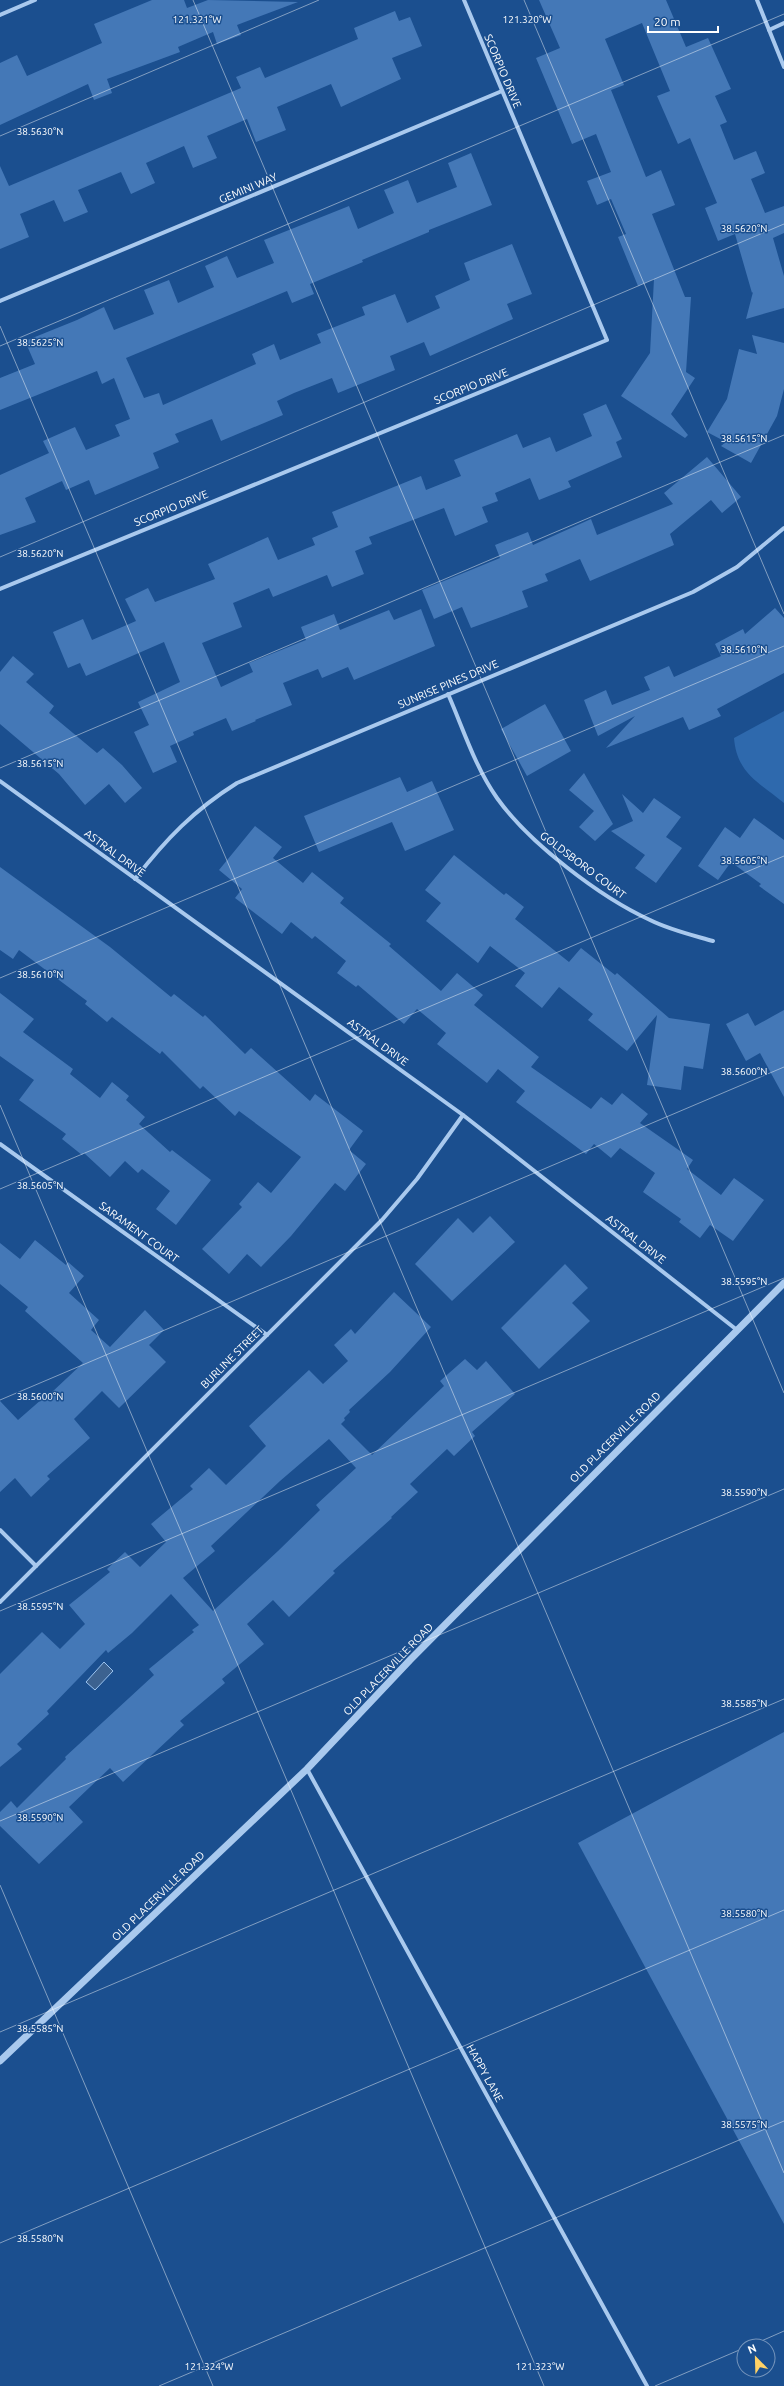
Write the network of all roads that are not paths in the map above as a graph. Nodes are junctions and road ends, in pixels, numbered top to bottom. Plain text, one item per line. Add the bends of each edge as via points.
1 (35, 0) edge
2 (464, 0) edge
3 (756, 0) edge
4 (0, 15) edge
5 (784, 23) edge
6 (769, 30) junction
7 (784, 67) edge
8 (502, 91) junction
9 (0, 301) edge
10 (784, 528) edge
11 (0, 589) edge
12 (448, 694) junction
13 (0, 781) edge
14 (136, 879) junction
15 (713, 941) dead end
16 (463, 1114) junction
17 (0, 1144) edge
18 (784, 1283) edge
19 (738, 1330) junction
20 (267, 1335) junction
21 (0, 1530) edge
22 (36, 1566) junction
23 (0, 1602) edge
24 (307, 1769) junction
25 (0, 2061) edge
26 (646, 2386) edge

1 - 4 street
2 - 8 street, SCORPIO DRIVE
3 - 6 street
5 - 6 street
6 - 7 street
8 - 9 street, GEMINI WAY
8 - 11 street, SCORPIO DRIVE via 607,340
10 - 12 street, SUNRISE PINES DRIVE via 737,568 693,592
12 - 14 street, SUNRISE PINES DRIVE via 237,782 188,818 155,853
12 - 15 street, GOLDSBORO COURT via 483,776 496,797 528,835 626,908 673,930
13 - 14 street, ASTRAL DRIVE
14 - 16 street, ASTRAL DRIVE
16 - 19 street, ASTRAL DRIVE
16 - 20 street, BURLINE STREET via 402,1198
17 - 20 street, SARAMENT COURT
18 - 19 street, OLD PLACERVILLE ROAD
19 - 24 street, OLD PLACERVILLE ROAD via 410,1660
20 - 22 street, BURLINE STREET
21 - 22 street
22 - 23 street, BURLINE STREET
24 - 25 street, OLD PLACERVILLE ROAD
24 - 26 street, HAPPY LANE

